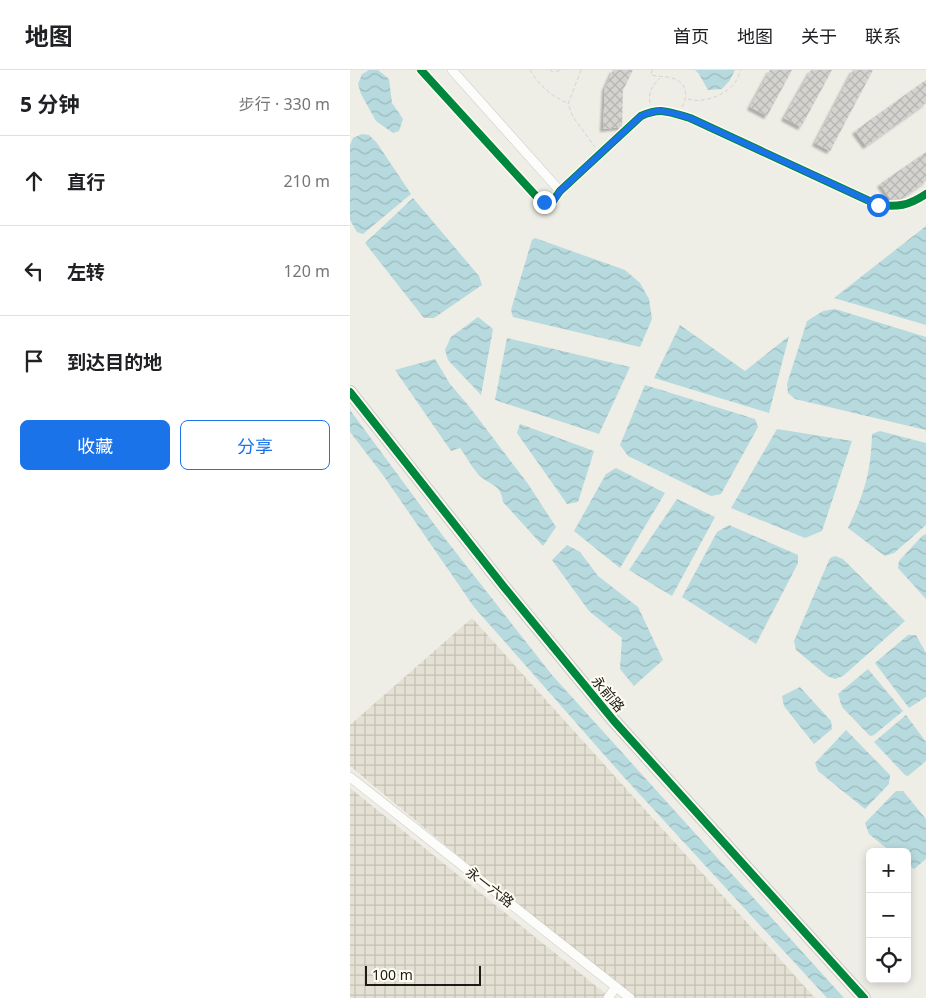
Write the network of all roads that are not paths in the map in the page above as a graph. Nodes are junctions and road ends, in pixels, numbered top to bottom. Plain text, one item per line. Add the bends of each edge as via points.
1 (421, 70) edge
2 (452, 70) edge
3 (560, 191) junction
4 (926, 194) edge
5 (350, 392) edge
6 (350, 777) edge
7 (616, 987) junction
8 (608, 998) edge
9 (630, 998) edge
10 (864, 998) edge

1 - 3 street via 536,196 544,202 554,201
2 - 3 street
3 - 4 street via 641,116 653,111 666,111 690,118 878,205 898,206
5 - 10 street, 永前路 via 504,588 614,721
6 - 7 street, 永一六路
7 - 8 street
7 - 9 street, 永一六路

